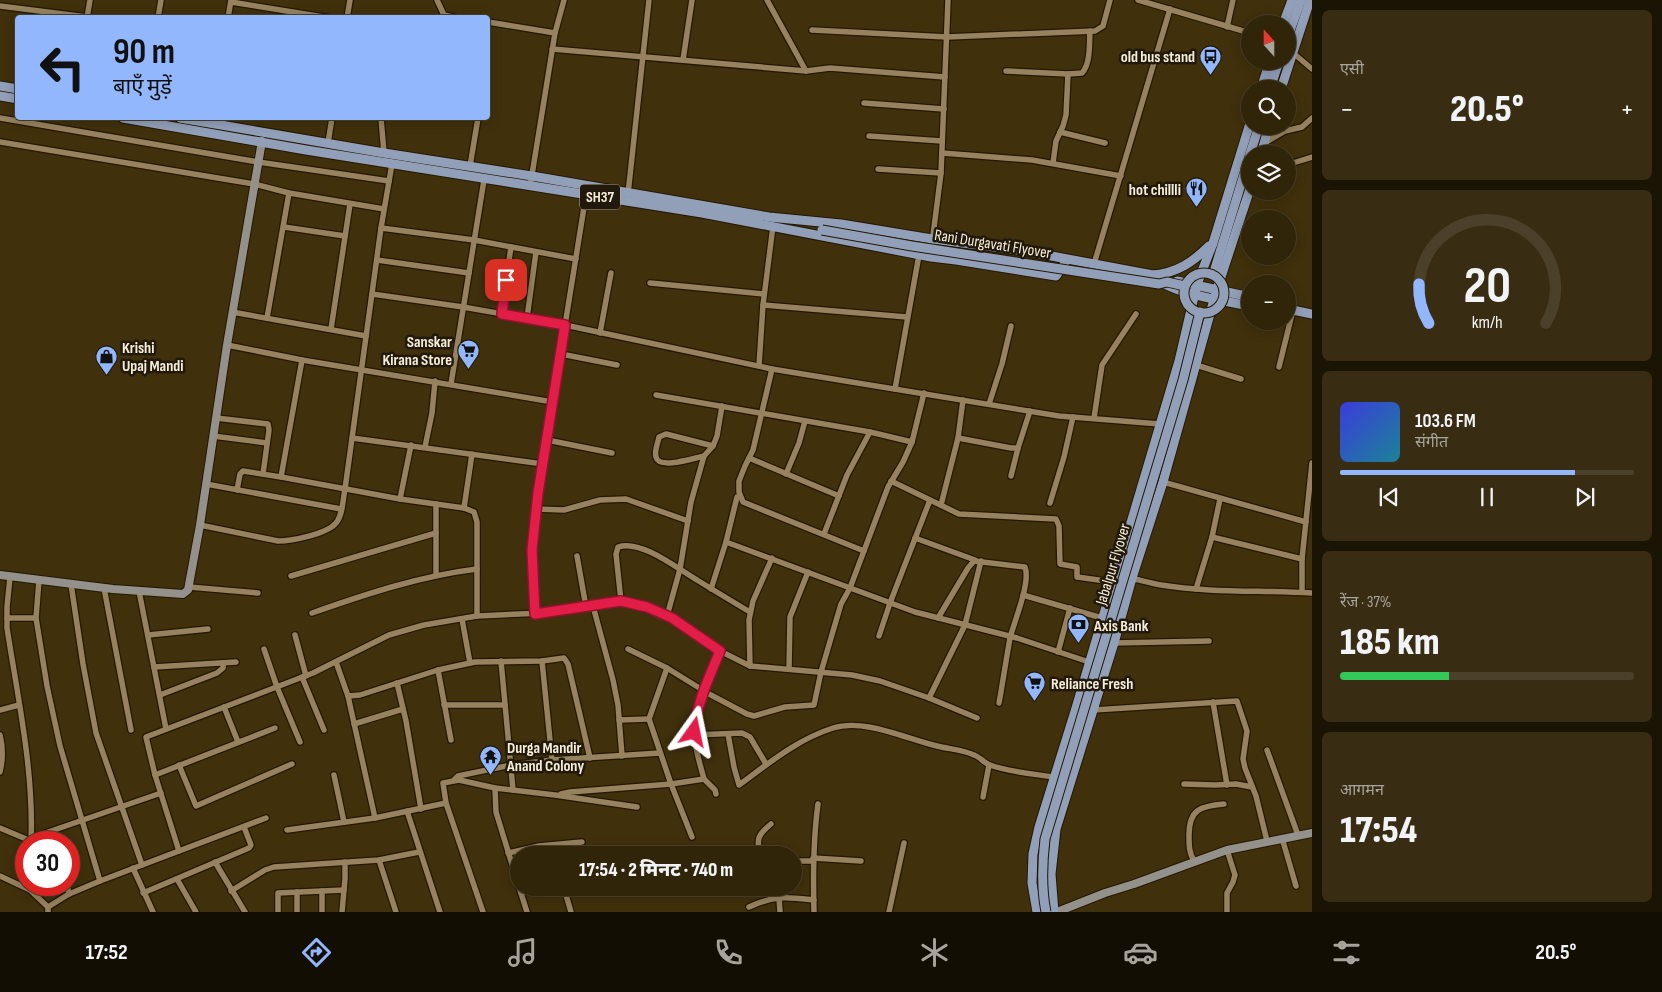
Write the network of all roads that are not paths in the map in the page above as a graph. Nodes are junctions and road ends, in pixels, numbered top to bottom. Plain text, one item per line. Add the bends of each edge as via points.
1 (90, 0) edge
2 (161, 0) edge
3 (350, 0) edge
4 (437, 0) edge
5 (564, 0) edge
6 (649, 0) edge
7 (692, 0) edge
8 (767, 0) edge
9 (948, 0) edge
10 (1110, 0) edge
11 (1138, 0) edge
12 (1233, 0) edge
13 (1292, 0) edge
14 (1301, 0) edge
15 (1310, 0) edge
16 (231, 1) edge
17 (0, 6) edge
18 (1170, 10) junction
19 (71, 15) edge
20 (87, 15) edge
21 (158, 15) edge
22 (229, 15) edge
23 (313, 15) edge
24 (348, 15) edge
25 (444, 15) edge
26 (1286, 15) edge
27 (1296, 15) edge
28 (490, 22) edge
29 (1227, 27) junction
30 (812, 30) dead end
31 (1090, 31) junction
32 (1241, 31) edge
33 (555, 33) junction
34 (947, 37) junction
35 (1296, 40) edge
36 (552, 48) junction
37 (1296, 55) edge
38 (643, 57) junction
39 (684, 60) junction
40 (1312, 69) edge
41 (1006, 70) dead end
42 (806, 71) junction
43 (1068, 74) junction
44 (945, 77) junction
45 (0, 86) edge
46 (15, 88) edge
47 (0, 96) edge
48 (15, 98) edge
49 (864, 104) dead end
50 (944, 109) junction
51 (0, 118) edge
52 (1312, 118) edge
53 (135, 120) edge
54 (211, 120) edge
55 (332, 120) edge
56 (381, 120) edge
57 (478, 120) edge
58 (1060, 132) junction
59 (1246, 135) edge
60 (1266, 135) edge
61 (869, 136) dead end
62 (262, 141) junction
63 (942, 141) junction
64 (0, 142) edge
65 (328, 143) junction
66 (1106, 143) dead end
67 (1263, 144) joint
68 (384, 153) junction
69 (942, 153) junction
70 (1312, 157) edge
71 (258, 162) junction
72 (1296, 162) edge
73 (1053, 163) junction
74 (392, 164) junction
75 (470, 166) junction
76 (878, 170) dead end
77 (941, 173) junction
78 (532, 176) junction
79 (1121, 176) junction
80 (484, 180) junction
81 (389, 182) junction
82 (1241, 183) edge
83 (254, 184) junction
84 (530, 187) junction
85 (289, 193) junction
86 (586, 195) junction
87 (628, 197) junction
88 (1246, 200) edge
89 (350, 204) junction
90 (384, 209) junction
91 (807, 221) junction
92 (284, 226) junction
93 (773, 226) junction
94 (381, 228) junction
95 (822, 230) junction
96 (802, 232) junction
97 (345, 236) junction
98 (932, 239) junction
99 (474, 240) junction
100 (1213, 243) junction
101 (511, 247) junction
102 (536, 252) junction
103 (919, 255) junction
104 (931, 257) junction
105 (576, 259) junction
106 (1068, 259) junction
107 (377, 260) junction
108 (1094, 264) junction
109 (610, 273) dead end
110 (469, 274) junction
111 (1213, 275) junction
112 (1156, 280) junction
113 (650, 283) dead end
114 (1196, 284) junction
115 (1184, 289) junction
116 (1217, 289) junction
117 (372, 294) junction
118 (764, 294) junction
119 (1194, 294) junction
120 (1241, 294) edge
121 (1215, 299) junction
122 (1241, 304) edge
123 (763, 305) junction
124 (463, 307) junction
125 (1296, 310) edge
126 (232, 312) junction
127 (1200, 312) junction
128 (502, 314) junction
129 (1136, 314) dead end
130 (1312, 314) edge
131 (267, 318) junction
132 (527, 318) junction
133 (907, 318) junction
134 (565, 325) junction
135 (1011, 326) dead end
136 (331, 329) junction
137 (1286, 330) edge
138 (600, 333) junction
139 (366, 336) junction
140 (226, 345) junction
141 (560, 354) junction
142 (302, 360) junction
143 (617, 365) dead end
144 (1196, 365) junction
145 (759, 366) junction
146 (1279, 367) dead end
147 (772, 369) junction
148 (362, 370) junction
149 (1241, 380) dead end
150 (435, 382) junction
151 (451, 384) junction
152 (896, 389) junction
153 (924, 393) junction
154 (656, 394) dead end
155 (963, 400) junction
156 (553, 402) junction
157 (990, 404) junction
158 (722, 406) junction
159 (1030, 411) junction
160 (762, 414) junction
161 (1073, 417) junction
162 (216, 418) junction
163 (1094, 418) junction
164 (805, 421) junction
165 (1160, 424) junction
166 (870, 432) junction
167 (213, 436) junction
168 (352, 438) junction
169 (958, 438) junction
170 (547, 440) junction
171 (912, 442) junction
172 (267, 443) junction
173 (411, 445) junction
174 (713, 446) junction
175 (425, 447) junction
176 (1018, 448) junction
177 (612, 453) dead end
178 (472, 454) junction
179 (704, 456) junction
180 (749, 458) junction
181 (1312, 463) edge
182 (543, 464) junction
183 (263, 474) junction
184 (786, 474) junction
185 (1011, 476) dead end
186 (281, 477) junction
187 (891, 481) junction
188 (1163, 482) junction
189 (206, 484) junction
190 (345, 488) junction
191 (237, 490) junction
192 (839, 496) junction
193 (737, 498) dead end
194 (400, 499) junction
195 (1220, 499) junction
196 (930, 500) junction
197 (1050, 503) dead end
198 (436, 504) junction
199 (941, 505) junction
200 (464, 508) junction
201 (341, 509) junction
202 (536, 509) junction
203 (688, 521) junction
204 (1306, 522) junction
205 (200, 525) junction
206 (436, 533) junction
207 (824, 534) junction
208 (1212, 537) junction
209 (915, 538) junction
210 (726, 542) junction
211 (864, 551) junction
212 (577, 556) dead end
213 (772, 558) junction
214 (1302, 559) junction
215 (978, 560) junction
216 (477, 569) junction
217 (680, 569) junction
218 (808, 572) junction
219 (0, 575) edge
220 (436, 575) junction
221 (291, 576) dead end
222 (10, 577) junction
223 (1114, 578) junction
224 (1132, 578) junction
225 (39, 580) junction
226 (71, 584) junction
227 (189, 587) junction
228 (104, 588) junction
229 (850, 588) junction
230 (712, 589) junction
231 (1196, 589) junction
232 (139, 591) junction
233 (1302, 592) junction
234 (1312, 593) edge
235 (258, 594) dead end
236 (1023, 595) junction
237 (621, 601) junction
238 (890, 603) junction
239 (589, 606) junction
240 (1070, 608) junction
241 (750, 612) junction
242 (312, 613) dead end
243 (535, 614) junction
244 (477, 616) junction
245 (667, 616) junction
246 (7, 618) junction
247 (36, 618) junction
248 (938, 618) junction
249 (1102, 618) junction
250 (462, 619) junction
251 (965, 625) junction
252 (208, 629) dead end
253 (148, 635) junction
254 (295, 635) dead end
255 (880, 636) dead end
256 (1011, 636) junction
257 (1209, 641) dead end
258 (1114, 643) junction
259 (264, 649) dead end
260 (628, 649) dead end
261 (720, 651) junction
262 (1058, 652) junction
263 (501, 660) junction
264 (542, 661) junction
265 (223, 662) junction
266 (236, 662) dead end
267 (336, 662) junction
268 (1089, 662) junction
269 (470, 663) junction
270 (750, 666) junction
271 (154, 667) junction
272 (667, 668) junction
273 (789, 669) junction
274 (1106, 669) junction
275 (438, 670) junction
276 (821, 672) junction
277 (304, 676) junction
278 (397, 683) junction
279 (277, 687) junction
280 (704, 691) junction
281 (160, 695) junction
282 (348, 696) junction
283 (930, 698) junction
284 (1214, 702) junction
285 (999, 703) dead end
286 (444, 705) junction
287 (505, 705) junction
288 (19, 706) junction
289 (224, 707) junction
290 (403, 709) junction
291 (0, 710) edge
292 (1093, 710) junction
293 (977, 718) dead end
294 (650, 719) junction
295 (619, 720) junction
296 (354, 724) junction
297 (275, 728) dead end
298 (166, 729) junction
299 (131, 730) dead end
300 (324, 730) dead end
301 (728, 734) junction
302 (0, 735) edge
303 (694, 735) junction
304 (451, 740) dead end
305 (238, 742) junction
306 (300, 742) dead end
307 (1267, 750) dead end
308 (660, 753) junction
309 (622, 756) junction
310 (590, 758) junction
311 (552, 760) junction
312 (292, 764) dead end
313 (766, 764) junction
314 (179, 765) junction
315 (511, 765) junction
316 (989, 765) junction
317 (0, 772) edge
318 (155, 775) junction
319 (334, 775) dead end
320 (1054, 777) junction
321 (704, 779) junction
322 (454, 780) junction
323 (671, 784) junction
324 (1184, 784) dead end
325 (1227, 785) junction
326 (1252, 787) junction
327 (495, 788) junction
328 (513, 790) junction
329 (161, 793) junction
330 (716, 794) dead end
331 (558, 795) junction
332 (983, 797) dead end
333 (446, 803) junction
334 (818, 804) dead end
335 (1224, 804) dead end
336 (121, 806) junction
337 (637, 807) dead end
338 (421, 808) junction
339 (407, 811) junction
340 (266, 818) dead end
341 (375, 818) junction
342 (82, 821) junction
343 (344, 822) junction
344 (771, 824) dead end
345 (244, 826) junction
346 (0, 828) edge
347 (287, 830) dead end
348 (31, 831) edge
349 (52, 831) edge
350 (1312, 833) edge
351 (15, 834) edge
352 (1298, 835) junction
353 (692, 837) dead end
354 (1282, 838) junction
355 (1267, 841) junction
356 (582, 842) dead end
357 (904, 843) dead end
358 (759, 846) edge
359 (1227, 850) junction
360 (179, 851) junction
361 (419, 852) junction
362 (508, 853) junction
363 (379, 860) junction
364 (510, 860) edge
365 (813, 860) junction
366 (802, 861) edge
367 (861, 861) dead end
368 (1194, 861) junction
369 (215, 862) junction
370 (345, 862) junction
371 (142, 865) junction
372 (133, 868) junction
373 (0, 876) edge
374 (177, 879) junction
375 (100, 881) junction
376 (15, 882) edge
377 (1296, 886) dead end
378 (80, 890) edge
379 (344, 890) junction
380 (322, 891) junction
381 (231, 892) junction
382 (296, 892) junction
383 (143, 893) junction
384 (36, 896) edge
385 (67, 896) edge
386 (521, 896) edge
387 (566, 896) edge
388 (776, 897) junction
389 (814, 900) junction
390 (749, 907) dead end
391 (48, 909) edge
392 (153, 912) edge
393 (196, 912) edge
394 (245, 912) edge
395 (278, 912) edge
396 (297, 912) edge
397 (322, 912) edge
398 (342, 912) edge
399 (396, 912) edge
400 (440, 912) edge
401 (483, 912) edge
402 (526, 912) edge
403 (571, 912) edge
404 (780, 912) edge
405 (814, 912) edge
406 (889, 912) edge
407 (1037, 912) edge
408 (1046, 912) edge
409 (1056, 912) edge
410 (1227, 912) edge

1 - 20 street
2 - 21 street
3 - 24 street
4 - 25 street
5 - 33 street
6 - 38 street
7 - 39 street
8 - 42 street
9 - 34 street
10 - 31 street via 1103,26
11 - 18 street
12 - 29 street
13 - 26 main road
14 - 27 main road
15 - 35 main road
16 - 22 street
16 - 23 street
17 - 19 street
18 - 29 street
18 - 79 street
28 - 33 street
29 - 32 street
30 - 34 street
31 - 34 street
31 - 43 street via 1085,69 1078,74
33 - 36 street
34 - 44 street
36 - 38 street
36 - 78 street
37 - 40 street
38 - 39 street
38 - 87 street
39 - 42 street
41 - 43 street
42 - 44 street via 830,68
43 - 58 street via 1066,115
44 - 50 street
45 - 46 main road
47 - 48 main road
49 - 50 street
50 - 63 street
51 - 71 street
52 - 67 street via 1302,127 1285,131
53 - 62 main road, SH37
54 - 65 main road
55 - 65 street
56 - 68 street
57 - 75 street
58 - 66 street
58 - 73 street
59 - 100 main road
60 - 67 main road
61 - 63 street
62 - 71 street
62 - 74 main road, SH37
63 - 69 street
64 - 83 street
65 - 68 main road
68 - 75 main road
69 - 73 street
69 - 77 street
70 - 72 street
71 - 81 street
71 - 83 street
73 - 79 street
74 - 80 main road, SH37
74 - 81 street
75 - 78 main road
76 - 77 street
77 - 98 street
78 - 84 street
78 - 87 main road
79 - 108 street
80 - 84 main road, SH37
80 - 99 street
81 - 90 street
82 - 111 main road
83 - 85 street
83 - 126 street
84 - 86 main road, SH37
85 - 89 street
85 - 92 street
86 - 87 main road, SH37
86 - 105 street
87 - 91 main road
87 - 93 main road, SH37
88 - 116 main road
89 - 90 street
89 - 97 street
90 - 94 street
91 - 95 main road, Rani Durgavati Flyover
91 - 98 main road
92 - 97 street
92 - 131 street
93 - 96 main road, SH37
93 - 118 street
94 - 99 street
94 - 107 street
95 - 96 main road, Rani Durgavati Flyover
95 - 112 main road, Rani Durgavati Flyover, bridge
96 - 103 main road, SH37
97 - 136 street
98 - 104 street
98 - 106 main road
99 - 101 street
99 - 110 street
100 - 112 main road via 1179,270
100 - 114 main road
101 - 102 street
101 - 128 street
102 - 105 street
102 - 132 street
103 - 104 main road, SH37
103 - 133 street
104 - 106 main road, SH37 via 1056,276
105 - 134 street
106 - 108 main road
107 - 110 street
107 - 117 street
108 - 112 main road
109 - 138 street
110 - 124 street
111 - 115 main road, bridge via 1194,275
111 - 127 main road, bridge via 1222,284 1223,297 1217,308
112 - 114 main road
112 - 115 main road, Rani Durgavati Flyover, bridge
112 - 119 main road
113 - 118 street
114 - 116 main road
114 - 119 main road
115 - 127 main road, bridge via 1188,305
116 - 120 main road
116 - 121 main road
117 - 124 street
117 - 139 street
118 - 123 street
119 - 121 main road
119 - 165 main road
121 - 122 main road
121 - 144 main road
123 - 133 street
123 - 145 street
124 - 128 street
124 - 151 street
125 - 130 main road
126 - 131 street
126 - 140 street
127 - 408 main road, Jabalpur Flyover, bridge via 1183,380 1045,839 1042,877
128 - 132 street
129 - 163 street via 1102,365
131 - 136 street
132 - 134 street
133 - 152 street
134 - 138 street
134 - 141 street
135 - 157 street
136 - 139 street
137 - 146 street
138 - 145 street
139 - 148 street
140 - 142 street
140 - 162 street
141 - 143 street
141 - 156 street
142 - 148 street
142 - 186 street
144 - 149 street
144 - 188 main road
145 - 147 street
147 - 152 street
147 - 160 street
148 - 150 street
148 - 168 street
150 - 151 street
150 - 175 street
151 - 156 street
152 - 153 street
153 - 155 street
153 - 171 street
154 - 158 street
155 - 157 street
155 - 169 street
156 - 170 street
157 - 159 street
158 - 160 street
158 - 174 street via 718,436
159 - 161 street
159 - 176 street
160 - 164 street
160 - 180 street
161 - 163 street
161 - 197 street
162 - 167 street
162 - 172 street via 268,424
163 - 165 street
164 - 166 street
164 - 184 street
165 - 223 main road
166 - 171 street
166 - 192 street
167 - 172 street
167 - 189 street
168 - 173 street
168 - 190 street
169 - 176 street
169 - 199 street
170 - 177 street
170 - 182 street
171 - 187 street
172 - 183 street
173 - 175 street
173 - 194 street
174 - 179 street
174 - 179 street via 666,434 659,437 656,459 659,462 665,464
175 - 178 street
176 - 185 street
178 - 182 street
178 - 200 street
179 - 203 street
180 - 184 street
180 - 207 street via 739,481 743,502
181 - 204 street
182 - 202 street
183 - 186 street
183 - 191 street via 243,471
184 - 192 street
186 - 190 street
187 - 196 street
187 - 211 street
188 - 195 street
188 - 224 main road
189 - 191 street
189 - 205 street
190 - 194 street
190 - 201 street
191 - 201 street
192 - 207 street
193 - 210 street
194 - 198 street
195 - 204 street
195 - 208 street
196 - 199 street
196 - 209 street
198 - 200 street
198 - 206 street
199 - 223 street via 959,514 1056,519 1060,564 1077,567 1077,577
200 - 216 street via 474,512 477,522
201 - 205 street via 338,521 329,528 290,541
202 - 203 street via 564,510 600,500 626,499
202 - 243 street via 532,550
203 - 217 street
204 - 214 street
205 - 227 street
206 - 220 street
206 - 221 street
207 - 211 street
208 - 214 street
208 - 231 street
209 - 215 street
209 - 238 street
210 - 213 street
210 - 230 street
211 - 229 street
212 - 239 street
213 - 218 street
213 - 241 street
214 - 233 street
215 - 236 street via 1026,567
215 - 248 street via 968,568
215 - 251 street
216 - 220 street
216 - 244 street
217 - 230 street
217 - 237 street via 643,549 618,547
217 - 245 street
218 - 229 street
218 - 273 street via 790,616
219 - 222 street
220 - 242 street
222 - 225 street
222 - 246 street
223 - 224 street
223 - 249 main road
224 - 231 street
224 - 258 main road
225 - 226 street
225 - 247 street
226 - 228 street
226 - 336 street via 96,733
227 - 232 street via 183,594
227 - 235 street
228 - 232 street
228 - 299 street
229 - 238 street
229 - 276 street via 841,604
230 - 241 street
231 - 233 street
232 - 253 street
233 - 234 street
236 - 240 street
236 - 256 street
237 - 239 street
237 - 245 street
238 - 248 street
238 - 255 street
239 - 243 street
239 - 295 street via 613,680
240 - 249 street
240 - 262 street
241 - 270 street
243 - 244 street
244 - 250 street
245 - 261 street
246 - 247 street
246 - 288 street
247 - 342 street via 60,746
248 - 251 street
249 - 268 main road
250 - 267 street via 389,635
250 - 269 street
251 - 256 street
251 - 283 street
252 - 253 street
253 - 271 street
254 - 277 street
256 - 262 street
256 - 285 street
257 - 258 street
258 - 274 main road
259 - 279 street
260 - 272 street
261 - 270 street
261 - 280 street
262 - 268 street
263 - 264 street
263 - 269 street
263 - 287 street
264 - 310 street via 566,660
264 - 311 street
265 - 266 street
265 - 271 street
265 - 281 street via 223,668 217,673
267 - 277 street
267 - 282 street
268 - 274 street
268 - 320 main road
269 - 275 street
270 - 273 street
271 - 281 street
272 - 280 street
272 - 294 street
273 - 276 street
274 - 292 main road
275 - 278 street
275 - 286 street
276 - 280 street via 814,705 786,707 754,716
276 - 283 street via 880,681
277 - 279 street
277 - 300 street
278 - 282 street
278 - 290 street
279 - 289 street
279 - 306 street
280 - 303 street via 695,719
281 - 298 street
282 - 296 street
283 - 293 street
284 - 292 street
284 - 325 street
284 - 326 street via 1234,700 1239,704 1246,731 1243,759
286 - 287 street
286 - 304 street
287 - 315 street
288 - 291 street
288 - 348 street via 28,760
289 - 298 street
289 - 305 street
290 - 296 street
290 - 338 street
292 - 409 main road via 1056,829 1051,874
294 - 295 street
294 - 308 street
295 - 309 street
296 - 341 street
297 - 305 street
298 - 318 street via 146,737
301 - 303 street
301 - 313 street via 742,733 750,737
301 - 313 street via 739,784
302 - 317 street
303 - 321 street
305 - 314 street
307 - 352 street
308 - 309 street
308 - 323 street
309 - 310 street
310 - 311 street
311 - 315 street
312 - 314 street via 196,806
313 - 316 street via 795,744 833,728 862,726 974,754
314 - 318 street
315 - 322 street via 458,776
315 - 328 street
316 - 320 street
316 - 332 street
318 - 329 street
319 - 343 street
320 - 407 main road via 1033,854 1032,883
321 - 323 street
321 - 330 street
322 - 327 street
322 - 333 street via 443,783
323 - 331 street
323 - 353 street
324 - 325 street
325 - 326 street
326 - 355 street
327 - 328 street
327 - 362 street via 496,812
328 - 331 street
329 - 336 street
329 - 360 street
331 - 337 street
333 - 338 street
333 - 401 street
334 - 365 street
335 - 368 street via 1212,805 1193,814 1189,843
336 - 342 street
336 - 371 street
338 - 339 street
339 - 341 street
339 - 361 street
340 - 345 street
341 - 343 street
342 - 349 street
342 - 375 street
343 - 347 street
344 - 358 street via 761,832
345 - 360 street
345 - 369 street via 251,845 249,848
346 - 351 street
350 - 352 street
352 - 354 street
354 - 355 street
354 - 377 street
355 - 359 street
356 - 362 street
357 - 406 street
359 - 368 street
359 - 410 street via 1234,875
360 - 371 street
361 - 363 street
361 - 400 street
362 - 364 street
363 - 370 street
363 - 399 street
365 - 366 street
365 - 367 street
365 - 389 street
368 - 409 street
369 - 374 street
369 - 381 street
370 - 379 street
370 - 381 street via 274,867
371 - 372 street
372 - 375 street
372 - 383 street
373 - 376 street
374 - 383 street
374 - 393 street
375 - 378 street
379 - 380 street
379 - 398 street
380 - 382 street
380 - 397 street
381 - 394 street
382 - 395 street via 278,893
382 - 396 street
383 - 392 street
384 - 391 street
385 - 391 street
386 - 402 street
387 - 403 street
388 - 389 street
388 - 390 street
388 - 404 street
389 - 405 street

